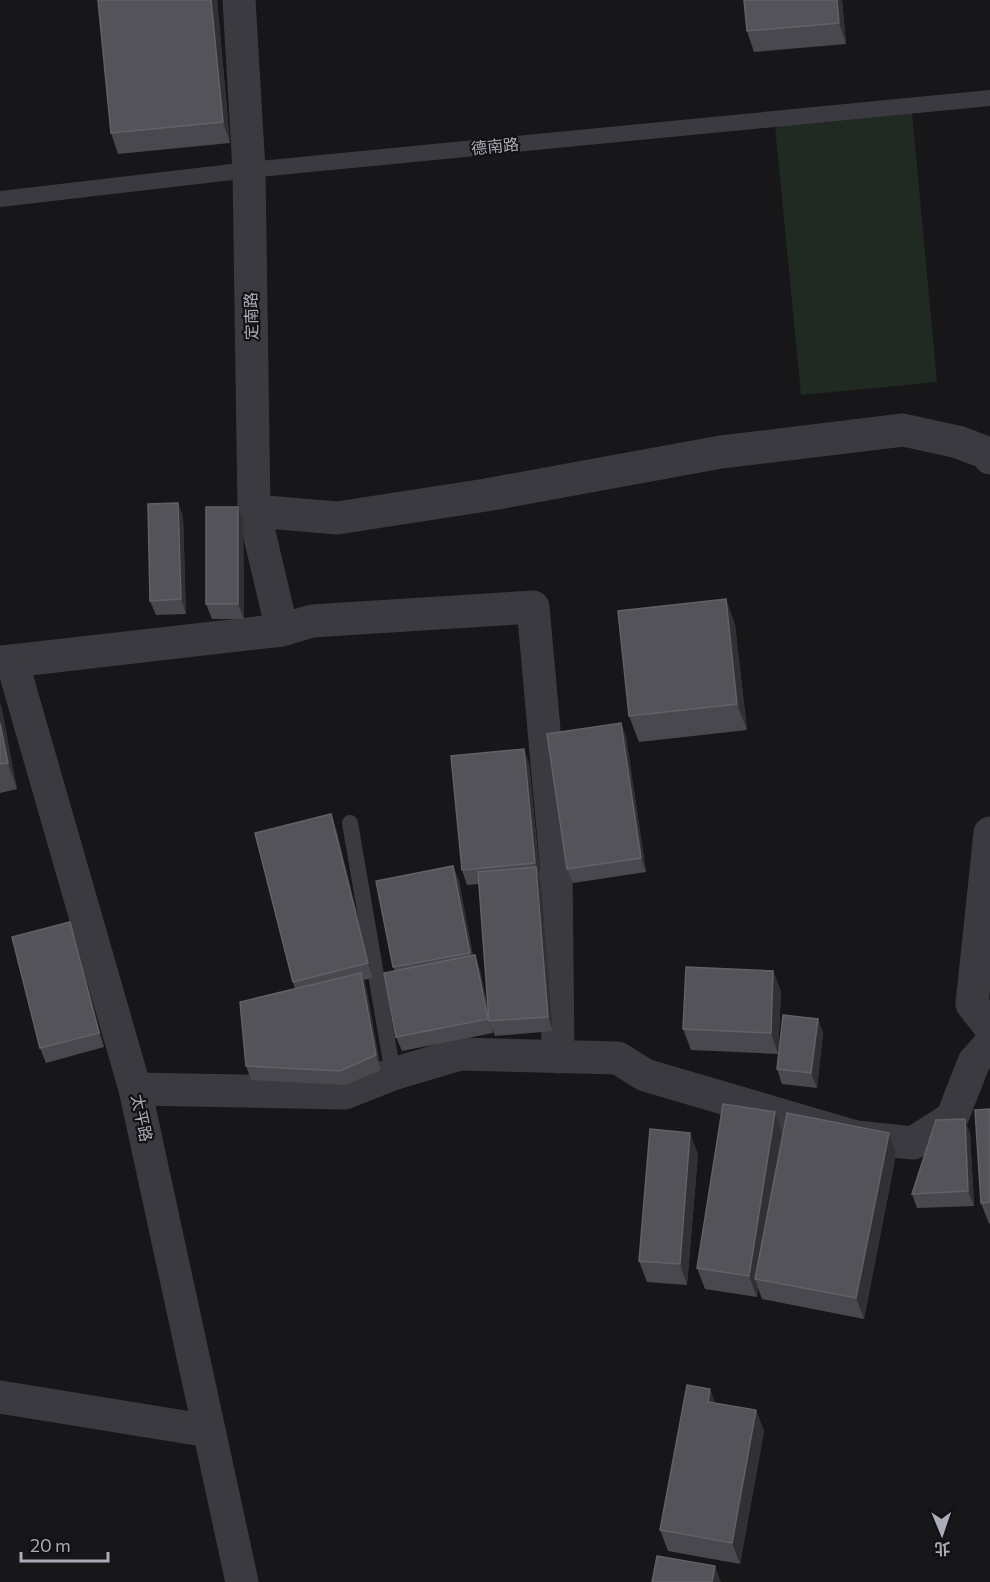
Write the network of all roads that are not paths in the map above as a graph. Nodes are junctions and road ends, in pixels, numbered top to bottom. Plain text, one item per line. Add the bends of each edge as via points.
1 (239, 0) edge
2 (990, 98) edge
3 (249, 170) junction
4 (0, 199) edge
5 (990, 458) edge
6 (254, 511) junction
7 (282, 630) junction
8 (6, 662) edge
9 (350, 823) dead end
10 (990, 833) edge
11 (990, 1027) edge
12 (990, 1044) edge
13 (558, 1057) junction
14 (393, 1074) junction
15 (135, 1089) junction
16 (0, 1397) edge
17 (209, 1431) junction
18 (242, 1582) edge

1 - 3 street, 定南路
2 - 3 lane, 德南路
3 - 4 lane, 德南路
3 - 6 street, 定南路
5 - 6 street via 987,453 958,442 903,430 721,452 337,518
6 - 7 street, 定南路
7 - 8 street
7 - 13 street via 312,621 533,606 556,863
8 - 15 street, 太平路
9 - 14 lane
10 - 11 street via 972,1004
12 - 13 street via 974,1062 952,1118 913,1143 856,1137 645,1075 618,1058
13 - 14 street via 460,1054
14 - 15 street via 345,1093
15 - 17 street, 太平路
16 - 17 street
17 - 18 street, 太平路

